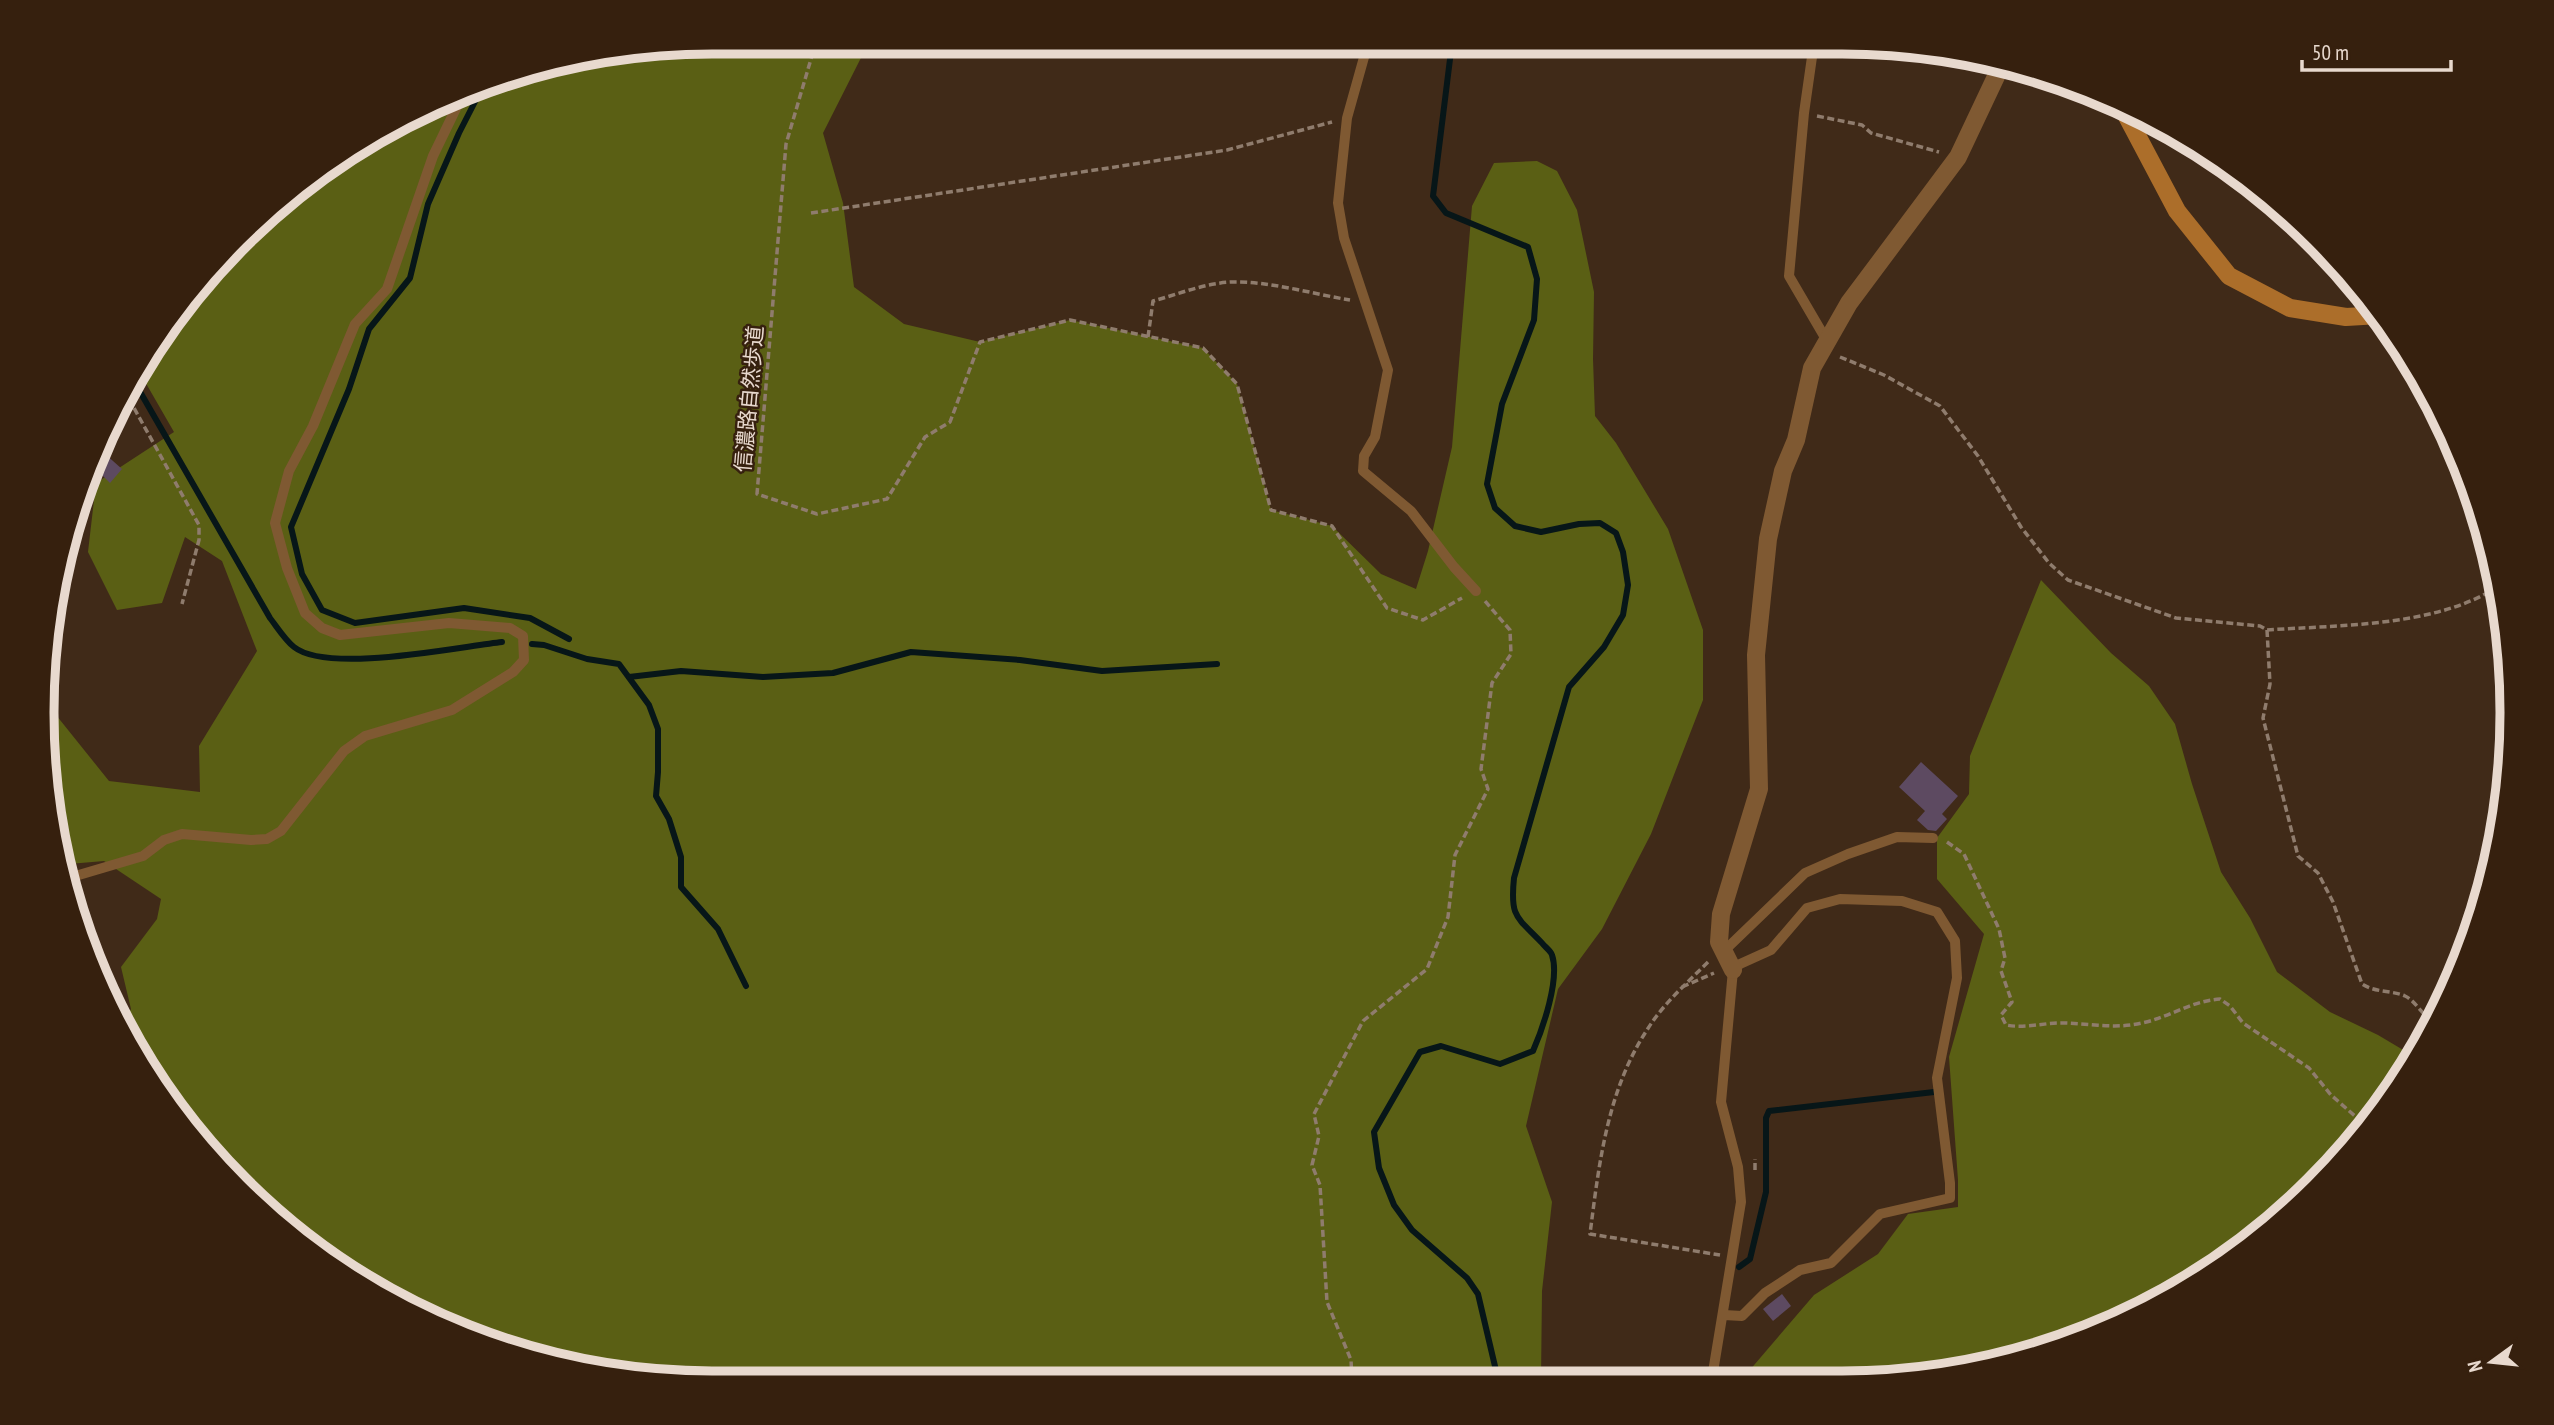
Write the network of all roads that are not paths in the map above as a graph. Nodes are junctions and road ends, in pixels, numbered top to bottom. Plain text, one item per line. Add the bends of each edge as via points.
1 (1365, 54) edge
2 (1812, 54) edge
3 (1997, 74) edge
4 (457, 106) edge
5 (2129, 120) edge
6 (2367, 316) edge
7 (1824, 345) junction
8 (1476, 591) road end
9 (1933, 838) road end
10 (75, 876) edge
11 (1722, 946) junction
12 (1733, 970) junction
13 (1724, 1315) junction
14 (1713, 1371) edge

1 - 8 lane via 1348,118 1339,203 1344,238 1388,370 1376,437 1364,456 1363,471 1411,510
2 - 7 lane via 1789,276
3 - 7 street via 1958,157 1849,303
4 - 10 lane via 433,156 387,289 355,324 289,471 275,523 305,613 322,628 340,635 449,623 510,628 523,636 524,660 513,672 452,710 365,736 344,751 281,831 267,839 183,834 164,840 143,856
5 - 6 street via 2177,211 2229,276 2290,308
7 - 11 street via 1812,368 1768,539 1756,655 1759,789 1721,914
9 - 11 lane via 1897,837 1805,873
11 - 12 street
12 - 13 lane via 1721,1102 1738,1167 1741,1202
12 - 13 lane via 1770,950 1807,908 1840,900 1902,901 1937,912 1955,941 1957,978 1937,1078 1950,1198 1880,1214 1831,1263 1800,1270 1765,1293 1742,1317
13 - 14 lane

